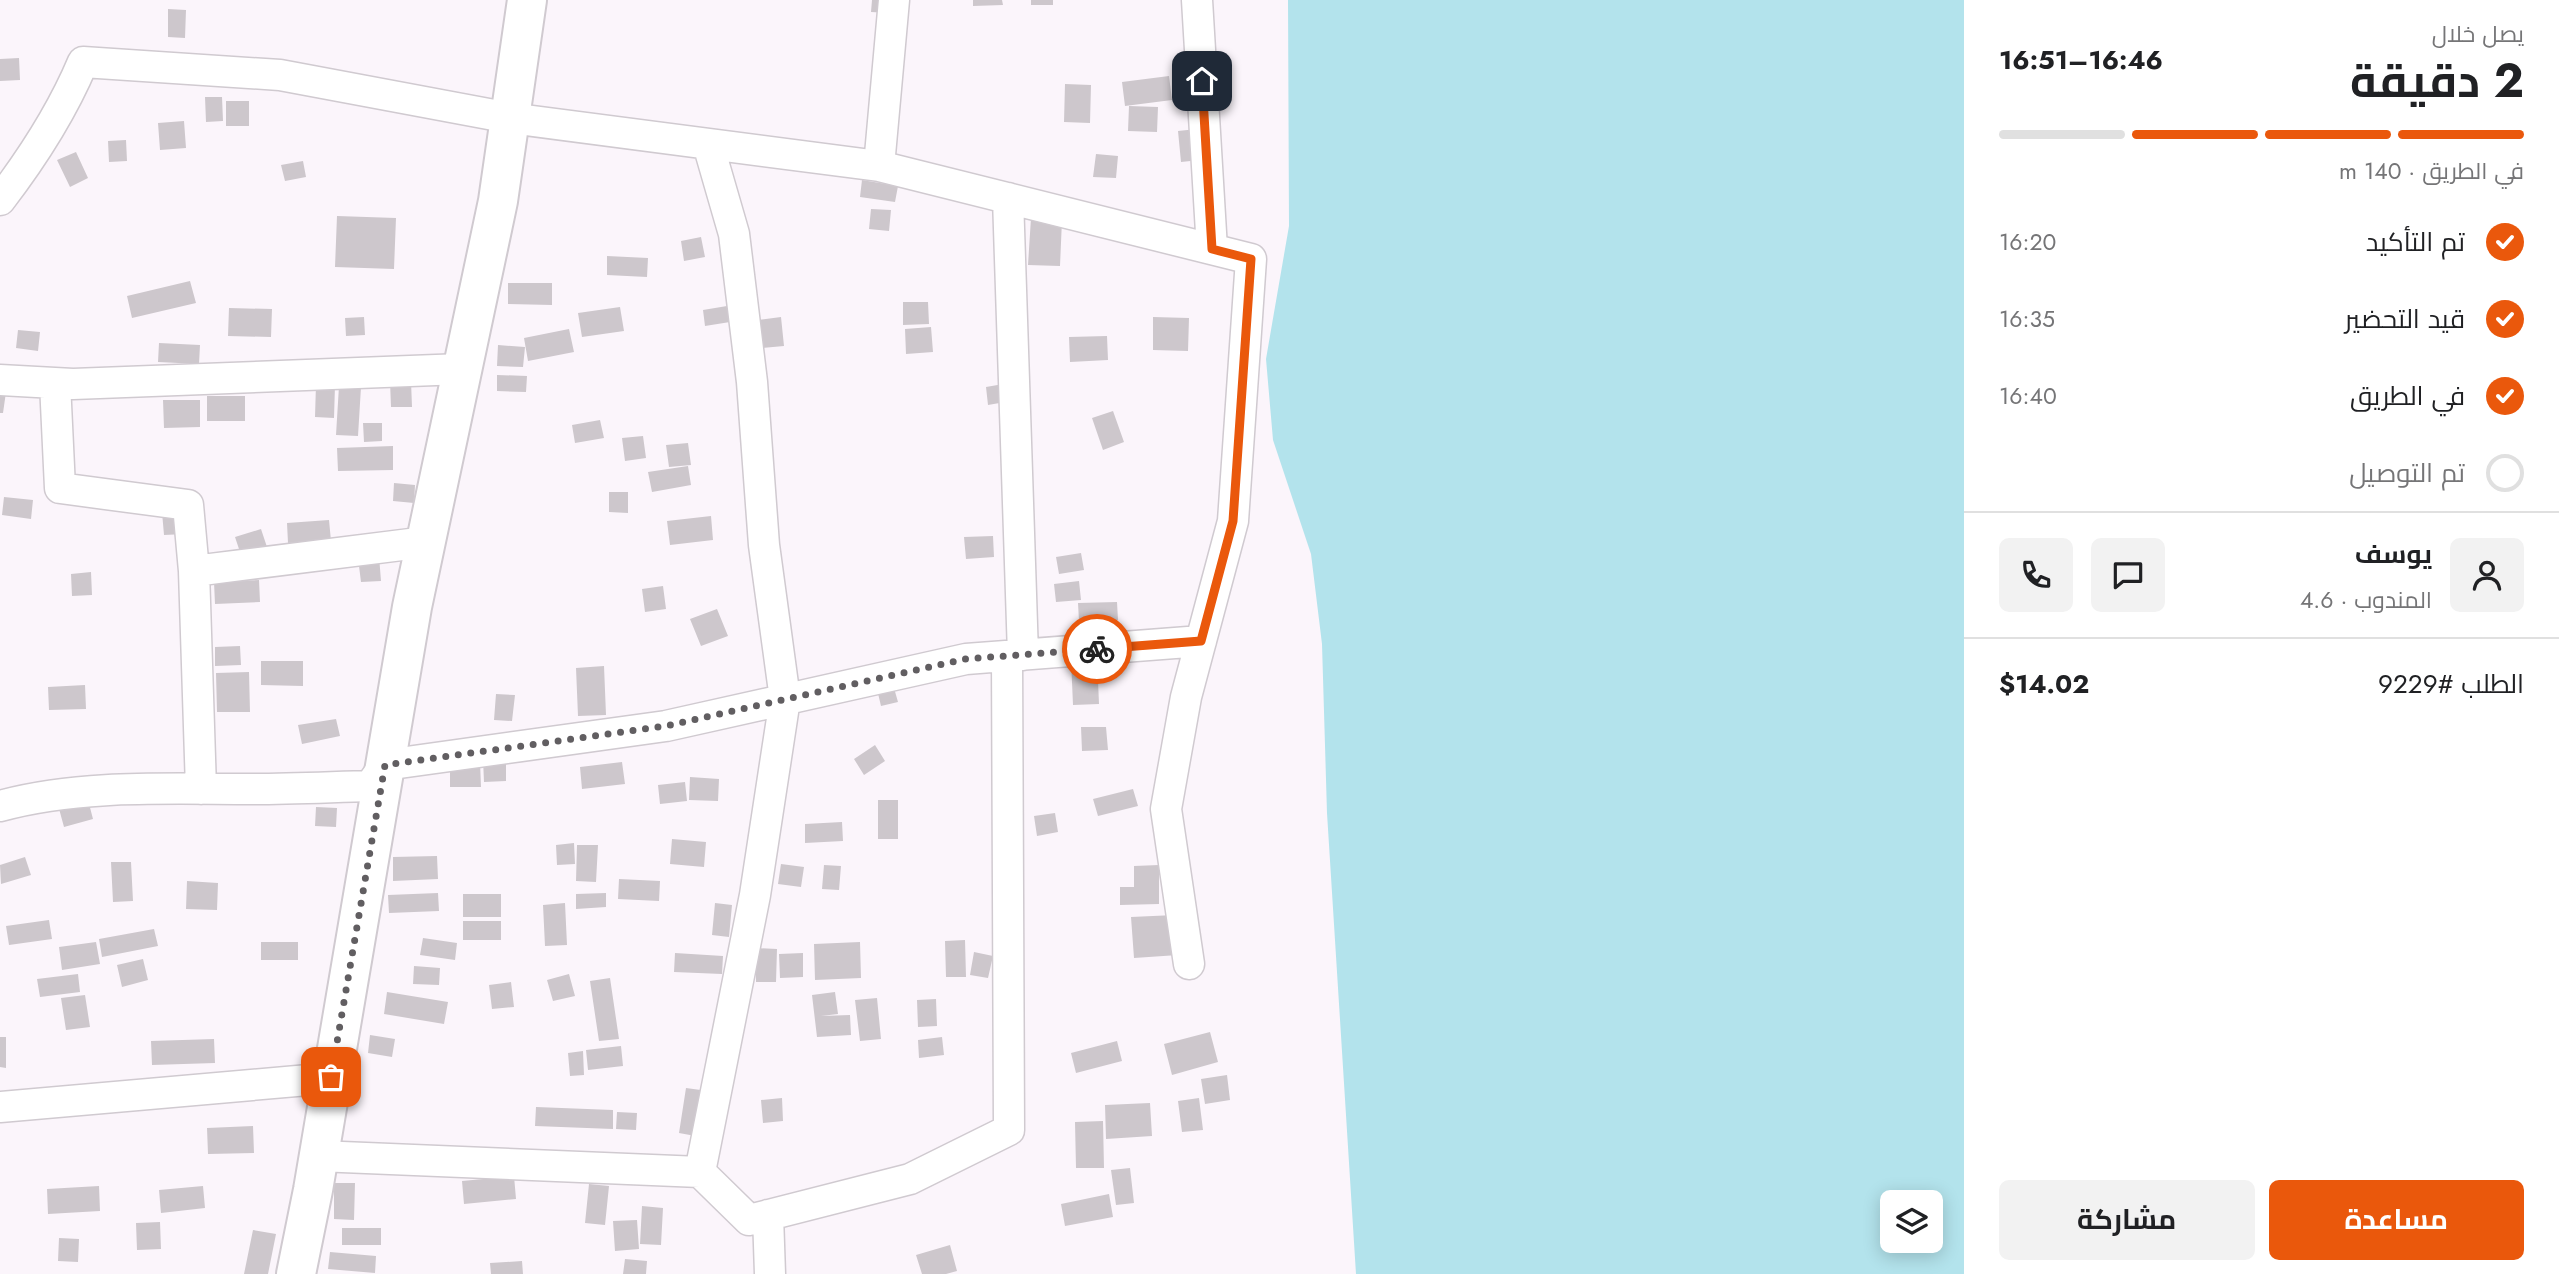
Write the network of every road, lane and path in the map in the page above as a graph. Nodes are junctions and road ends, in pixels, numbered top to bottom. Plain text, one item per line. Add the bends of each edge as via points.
1 (527, 0) edge
2 (894, 0) edge
3 (1197, 0) edge
4 (510, 118) junction
5 (708, 144) junction
6 (879, 166) junction
7 (1008, 198) junction
8 (0, 200) edge
9 (1212, 249) junction
10 (462, 369) junction
11 (0, 380) edge
12 (55, 383) junction
13 (426, 542) junction
14 (194, 571) junction
15 (1201, 641) junction
16 (1015, 655) junction
17 (785, 699) junction
18 (385, 765) junction
19 (201, 789) junction
20 (0, 806) edge
21 (1189, 964) dead end
22 (331, 1077) junction
23 (0, 1107) edge
24 (318, 1156) junction
25 (700, 1172) junction
26 (768, 1215) junction
27 (296, 1274) edge
28 (770, 1274) edge

1 - 4 street
2 - 6 street
3 - 9 street
4 - 5 street
4 - 8 street via 280,75 83,62 69,95
4 - 10 street via 498,201
5 - 6 street
5 - 17 street via 734,234 752,382 764,545
6 - 7 street
7 - 9 street
7 - 16 street
9 - 15 street via 1251,259 1233,521
10 - 12 street
10 - 13 street
11 - 12 street
12 - 14 street via 60,488 188,505
13 - 14 street
13 - 18 street
14 - 19 street
15 - 16 street
15 - 21 street via 1186,697 1167,808
16 - 17 street via 966,659
16 - 26 street via 1009,1130 910,1179
17 - 18 street via 666,726
17 - 25 street via 755,895
18 - 19 street via 370,786
18 - 22 street
19 - 20 street via 136,788
22 - 23 street
22 - 24 street
24 - 25 street
24 - 27 street
25 - 26 street via 749,1220
26 - 28 street

